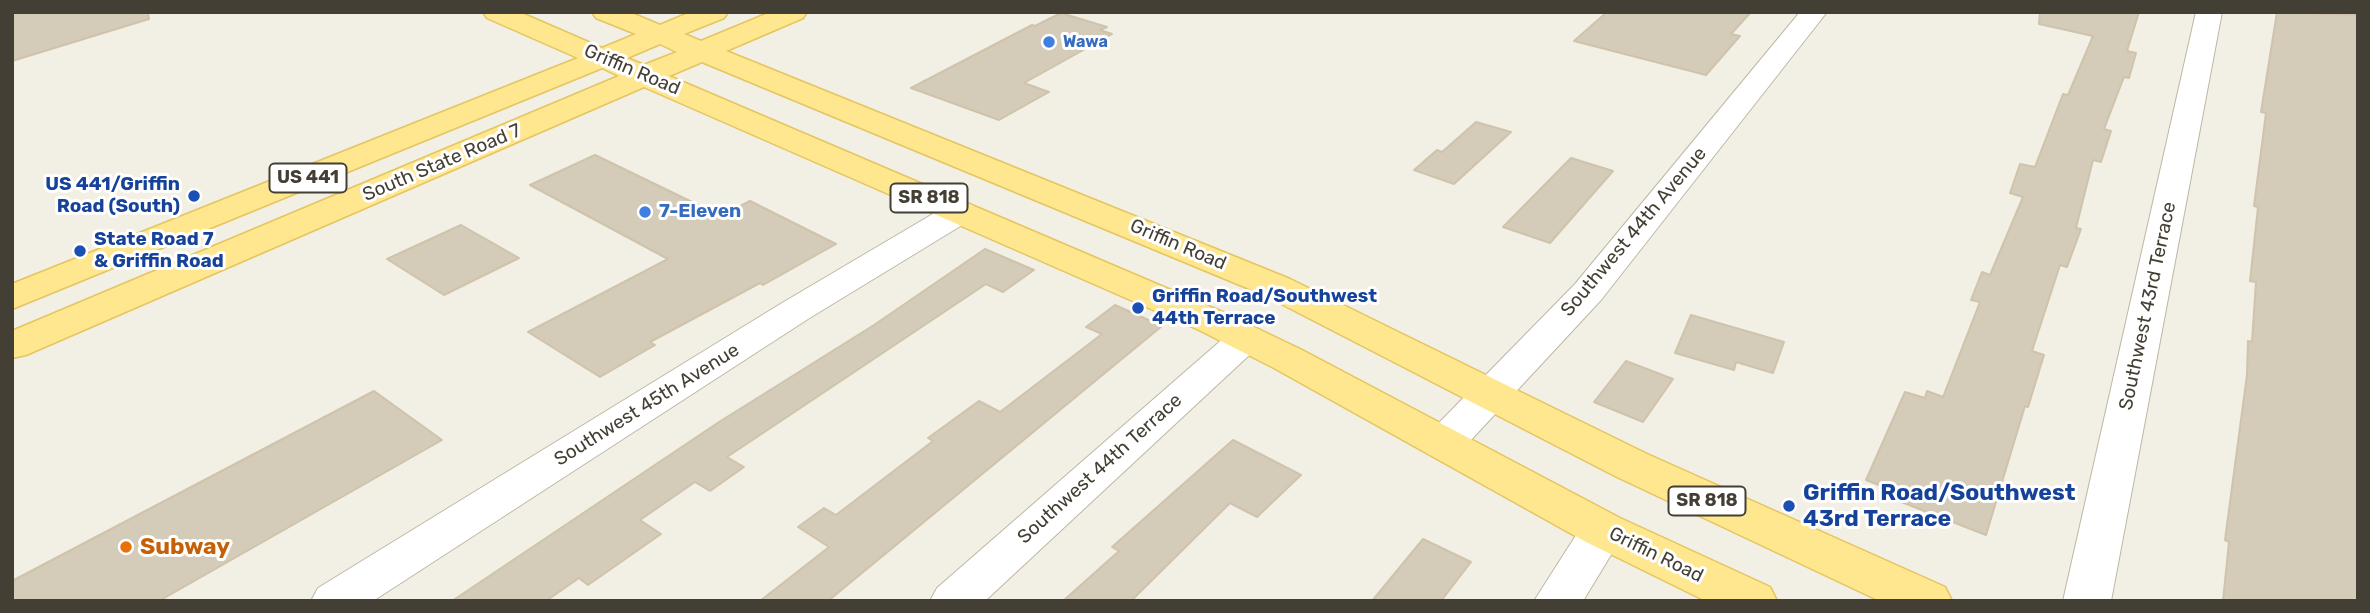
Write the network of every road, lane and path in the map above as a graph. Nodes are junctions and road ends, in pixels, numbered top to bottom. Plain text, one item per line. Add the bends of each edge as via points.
1 (496, 12) edge
2 (605, 12) edge
3 (715, 12) edge
4 (794, 12) edge
5 (1814, 12) edge
6 (2209, 12) edge
7 (660, 35) junction
8 (701, 52) junction
9 (603, 58) junction
10 (645, 76) junction
11 (960, 212) junction
12 (12, 298) edge
13 (1246, 338) junction
14 (12, 346) edge
15 (1492, 393) junction
16 (1443, 444) junction
17 (1603, 530) junction
18 (335, 601) edge
19 (954, 601) edge
20 (1559, 601) edge
21 (1752, 601) edge
22 (1927, 601) edge
23 (2087, 601) edge

1 - 9 main road, Griffin Road / SR 818
2 - 7 main road, Griffin Road / SR 818
3 - 7 main road, South State Road 7 / US 441
4 - 8 main road, South State Road 7 / US 441
5 - 15 street, Southwest 44th Avenue via 1587,292
6 - 23 street, Southwest 43rd Terrace
7 - 8 main road, Griffin Road / SR 818
7 - 9 main road, South State Road 7 / US 441
8 - 10 main road, South State Road 7 / US 441
8 - 15 main road, Griffin Road / SR 818 via 1264,282
9 - 10 main road, Griffin Road / SR 818
9 - 12 main road, South State Road 7 / US 441
10 - 11 main road, Griffin Road / SR 818
10 - 14 main road, South State Road 7 / US 441
11 - 13 main road, Griffin Road / SR 818
11 - 18 street, Southwest 45th Avenue
13 - 16 main road, Griffin Road / SR 818
13 - 19 street, Southwest 44th Terrace
15 - 16 street, Southwest 44th Avenue
15 - 22 main road, Griffin Road / SR 818 via 1631,465
16 - 17 main road, Griffin Road / SR 818
17 - 20 street
17 - 21 main road, Griffin Road / SR 818

